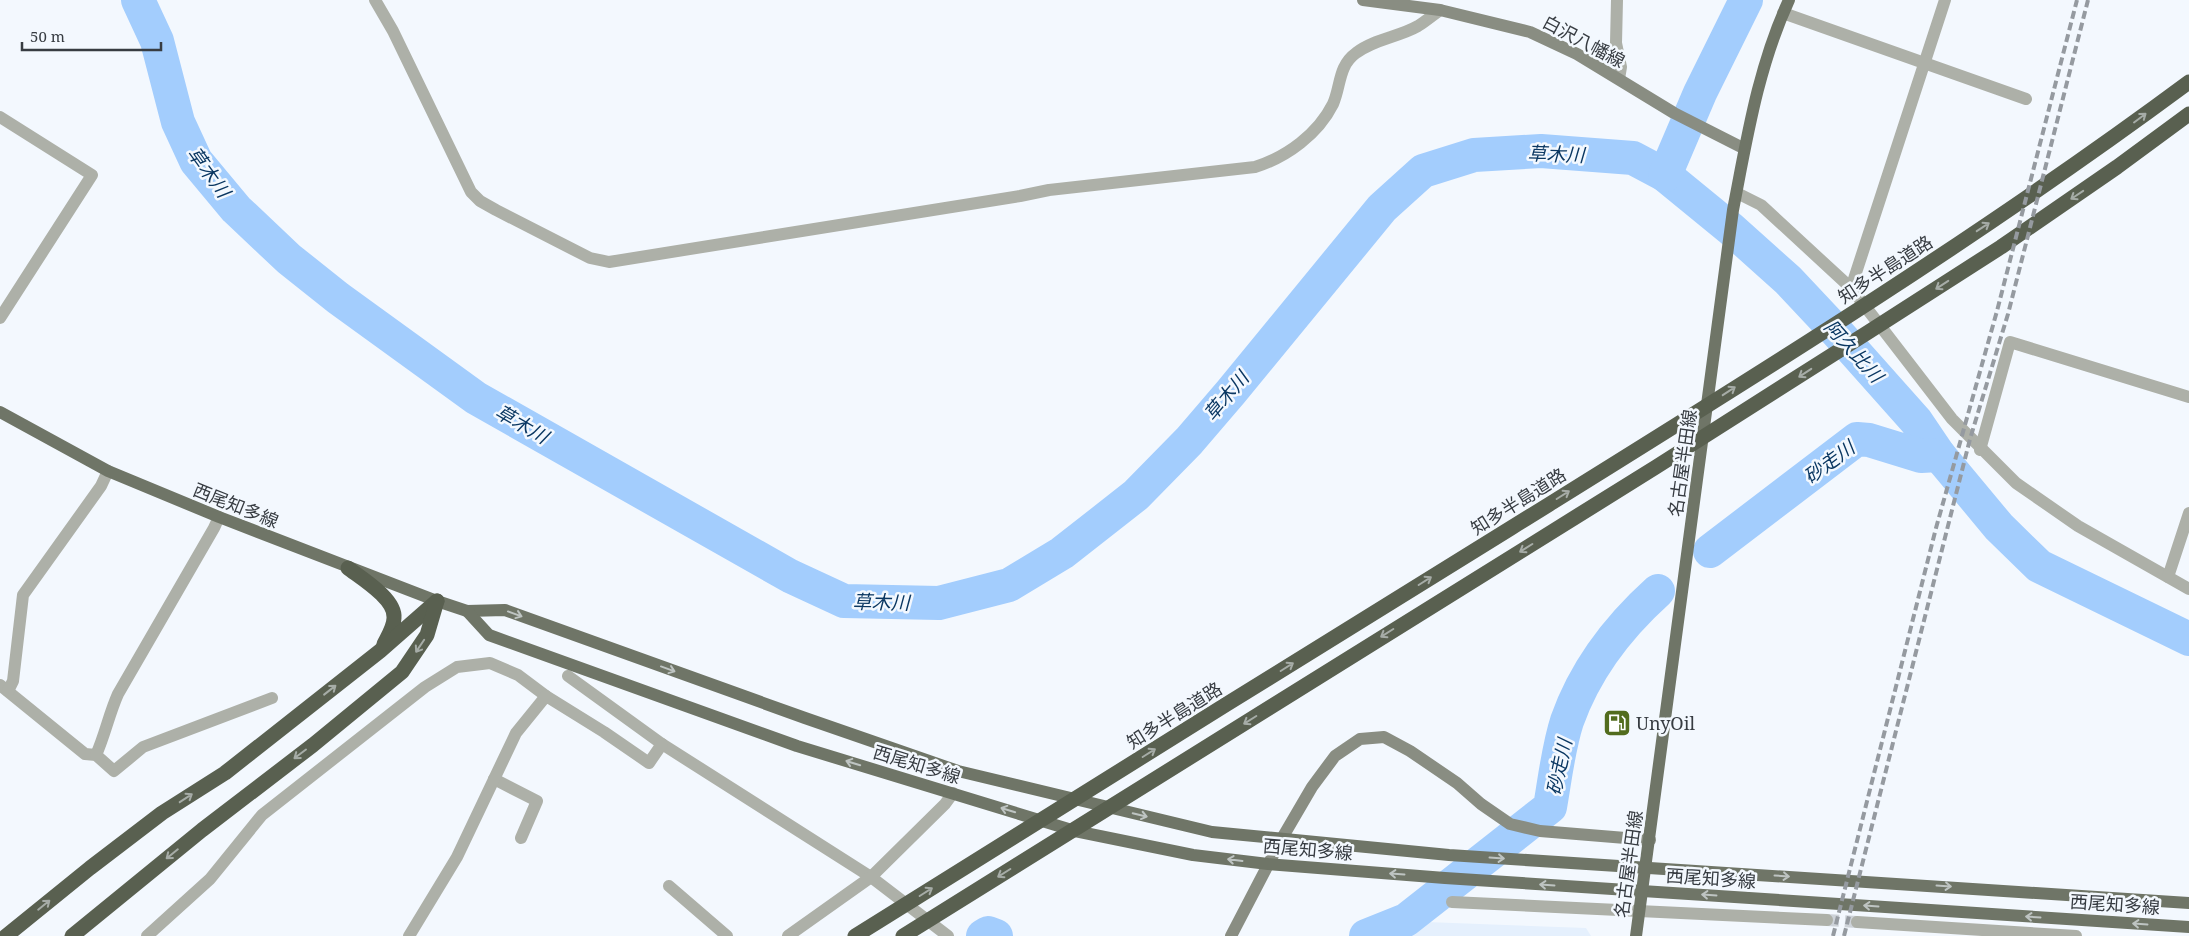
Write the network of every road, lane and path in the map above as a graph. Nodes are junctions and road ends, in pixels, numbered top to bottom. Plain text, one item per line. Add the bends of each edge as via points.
1 (375, 0) edge
2 (1363, 0) edge
3 (1617, 0) edge
4 (1789, 0) edge
5 (1945, 0) edge
6 (1418, 4) edge
7 (1440, 10) junction
8 (1783, 13) junction
9 (1925, 63) junction
10 (1619, 80) junction
11 (2189, 82) edge
12 (2026, 99) dead end
13 (2189, 114) edge
14 (0, 117) edge
15 (1744, 148) junction
16 (1736, 193) junction
17 (1851, 288) junction
18 (0, 318) edge
19 (2189, 397) edge
20 (0, 412) edge
21 (1980, 450) junction
22 (108, 471) junction
23 (2189, 512) edge
24 (218, 517) junction
25 (348, 568) junction
26 (2168, 577) junction
27 (2189, 589) edge
28 (437, 601) junction
29 (467, 611) junction
30 (380, 652) junction
31 (568, 676) dead end
32 (4, 688) edge
33 (546, 696) junction
34 (272, 698) dead end
35 (662, 744) junction
36 (96, 755) junction
37 (494, 779) junction
38 (953, 793) junction
39 (521, 838) dead end
40 (1281, 840) junction
41 (1650, 840) junction
42 (1268, 864) junction
43 (870, 877) junction
44 (669, 886) dead end
45 (1452, 902) dead end
46 (2189, 903) edge
47 (1639, 911) junction
48 (1827, 920) tunnel mouth
49 (1857, 922) tunnel mouth
50 (2189, 927) edge
51 (1873, 930) edge
52 (6, 936) edge
53 (72, 936) edge
54 (147, 936) edge
55 (409, 936) edge
56 (727, 936) edge
57 (788, 936) edge
58 (855, 936) edge
59 (903, 936) edge
60 (948, 936) edge
61 (1231, 936) edge
62 (1636, 936) edge
63 (2076, 936) edge

1 - 7 street via 471,192 496,210 590,258 609,262 1049,190 1270,163 1316,129 1333,103 1342,70 1355,53 1418,26
2 - 6 street, 白沢八幡線
3 - 10 street
4 - 8 main road, 名古屋半田線
5 - 9 street
6 - 7 street, 白沢八幡線
7 - 10 street, 白沢八幡線 via 1530,32 1577,54
8 - 9 street
8 - 15 main road, 名古屋半田線 via 1762,69
9 - 12 street
9 - 17 street
10 - 15 street, 白沢八幡線 via 1699,127
58 -> 11 highway, 知多半島道路 via 1644,446 1971,235 2101,147
13 -> 59 highway via 2117,168 2001,247 1656,467
14 - 18 street via 92,175
15 - 16 main road, 名古屋半田線
16 - 17 street via 1761,205
16 - 41 main road, 名古屋半田線
17 - 21 street via 1952,419
19 - 21 street via 2010,342
20 - 22 main road, 西尾知多線
21 - 26 street via 2016,484 2078,526
22 - 24 main road, 西尾知多線
22 - 32 street via 101,486 23,595 13,681
23 - 26 street
24 - 25 main road, 西尾知多線
24 - 36 street via 118,694
25 - 28 main road, 西尾知多線
25 - 30 highway via 377,590 390,604 395,617
26 - 27 street
28 - 29 main road, 西尾知多線
28 - 30 highway
28 -> 53 highway via 427,635 402,672
38 -> 29 main road, 西尾知多線 via 797,746 489,635
29 -> 40 main road, 西尾知多線 via 504,610 958,771 1212,832
52 -> 30 highway via 140,829 225,773
31 - 35 street
32 - 36 street via 85,754
33 - 35 street via 649,763
33 - 37 street via 516,733
33 - 54 street via 518,675 490,664 457,667 425,687 262,815 210,879
34 - 36 street via 143,747 114,771
35 - 43 street
37 - 39 street via 537,801
37 - 55 street via 457,857
42 -> 38 main road, 西尾知多線 via 1192,855 1075,831
38 - 43 street
40 - 41 street via 1312,787 1335,756 1360,739 1384,737 1458,783 1510,824 1540,831
40 - 42 street
40 -> 46 main road, 西尾知多線 via 1449,855
41 - 47 main road, 名古屋半田線
50 -> 42 main road, 西尾知多線
42 - 61 street
43 - 57 street
43 - 60 street
44 - 56 street
45 - 47 street
47 - 48 street
47 - 62 main road, 名古屋半田線
49 - 51 street
51 - 63 street

